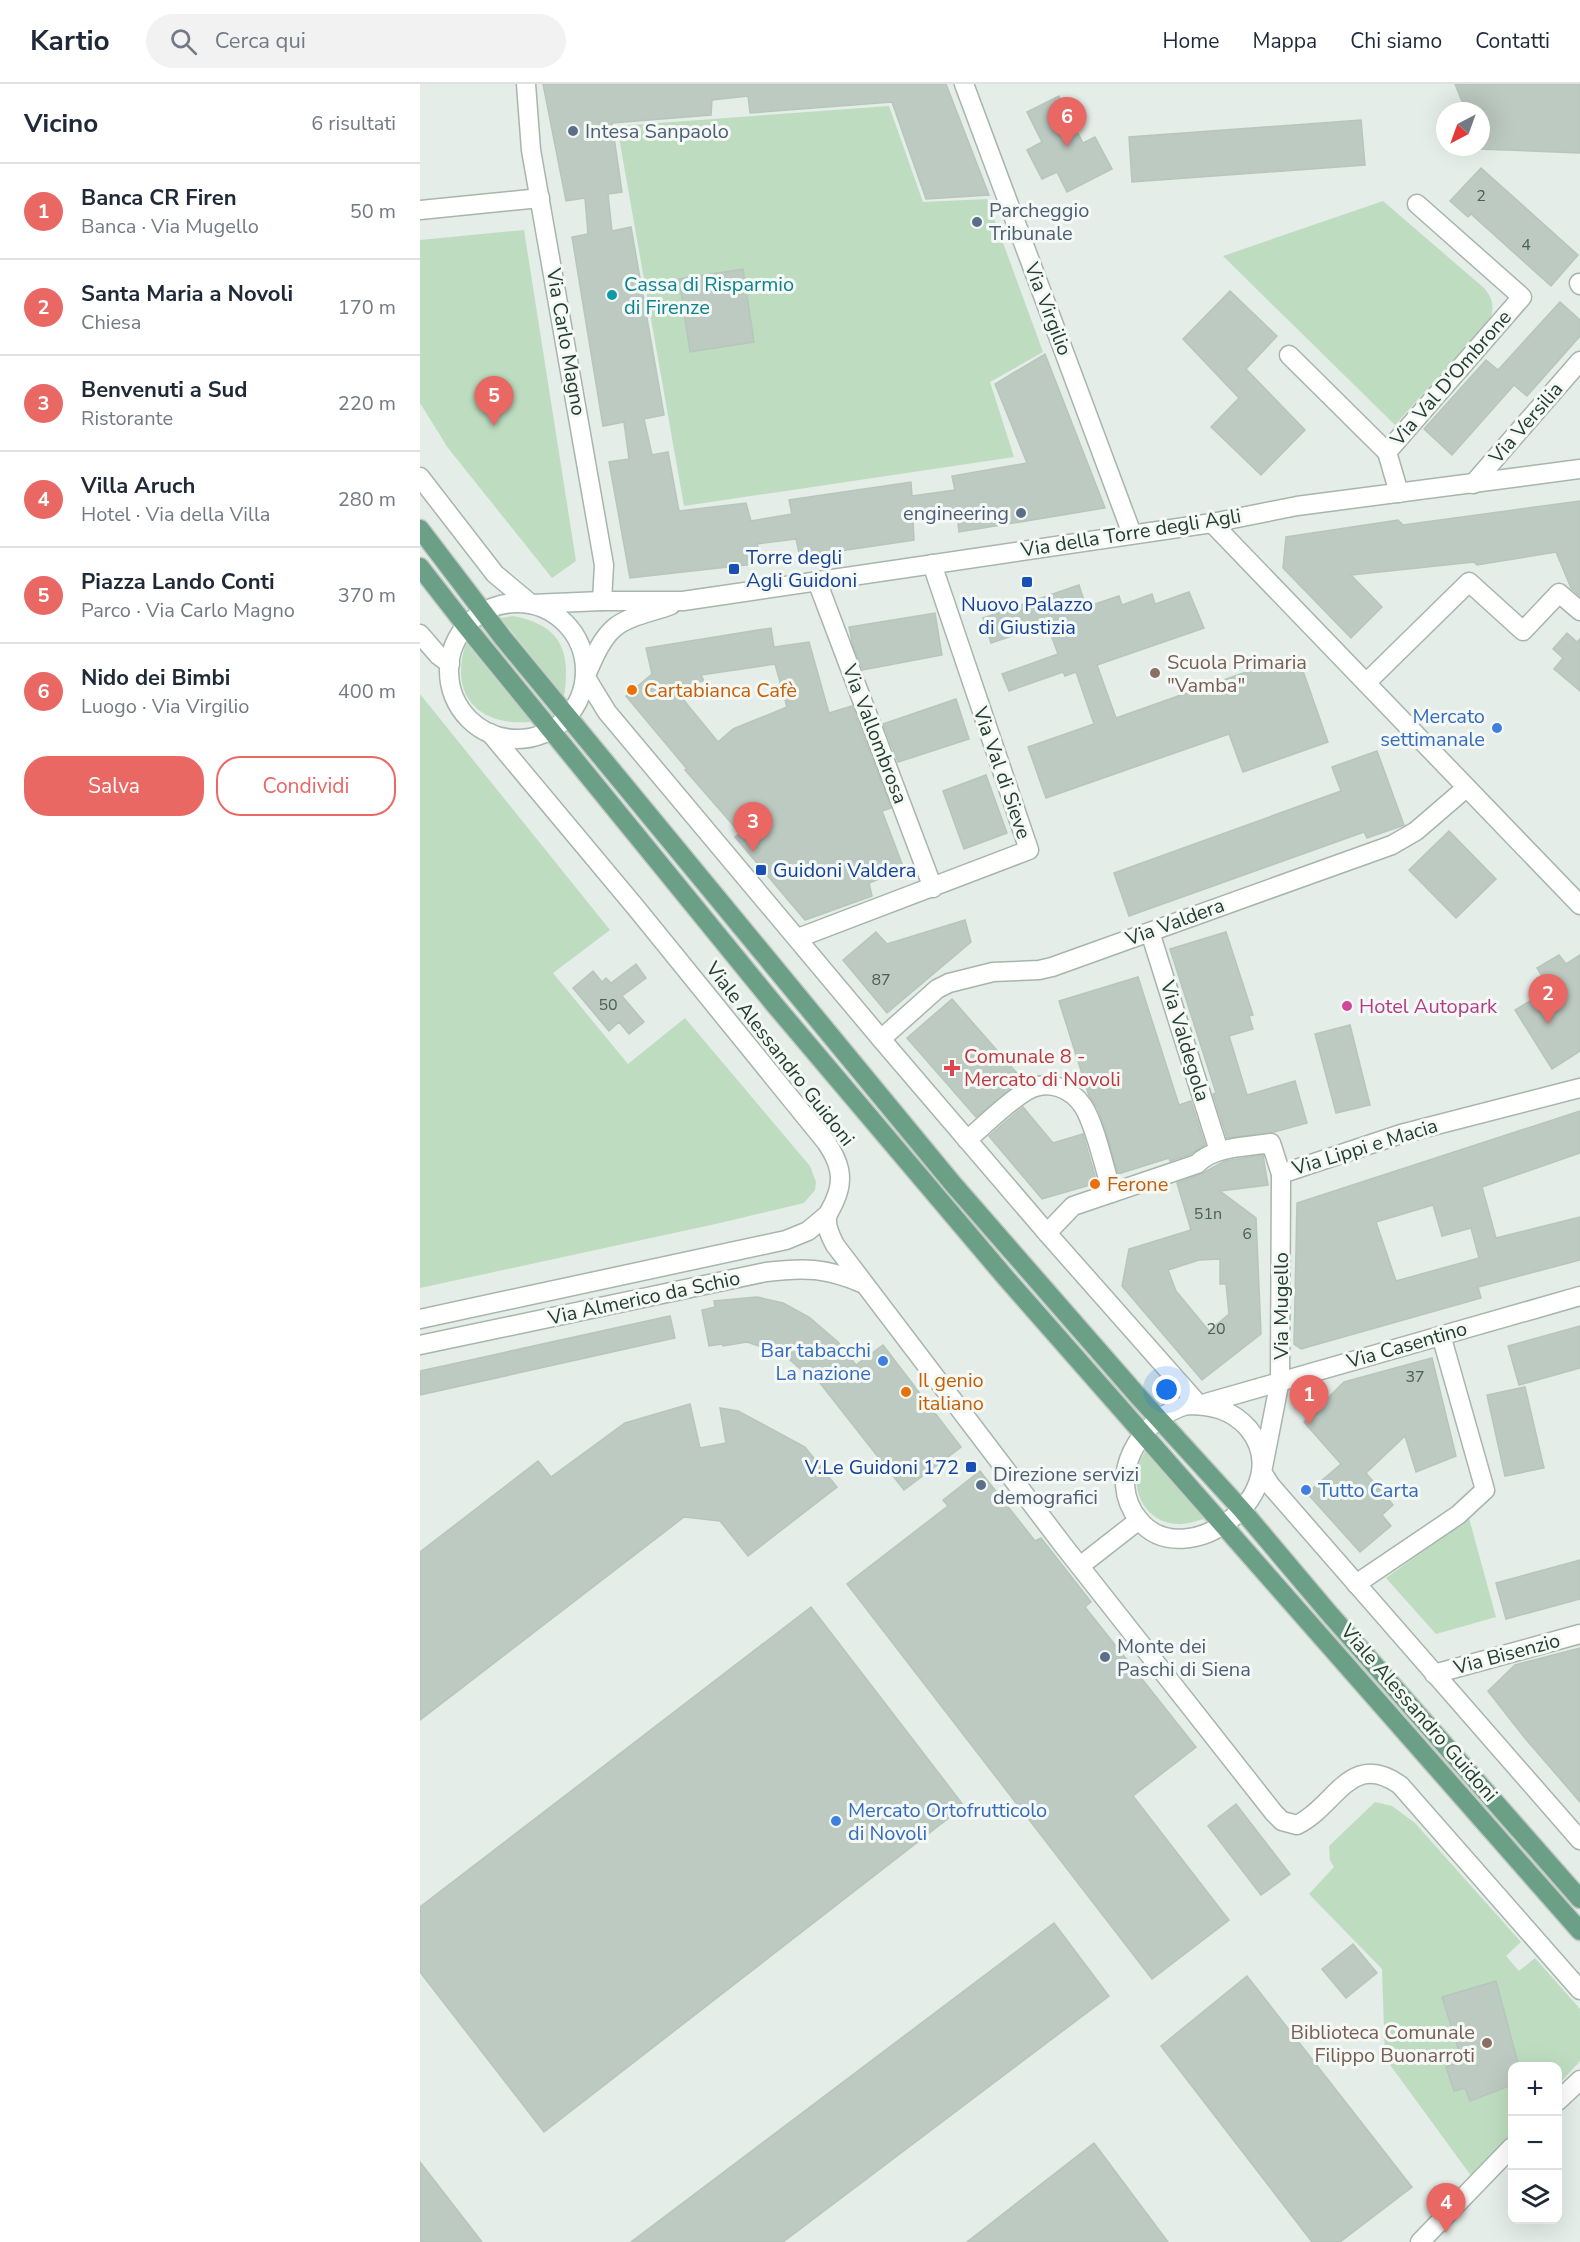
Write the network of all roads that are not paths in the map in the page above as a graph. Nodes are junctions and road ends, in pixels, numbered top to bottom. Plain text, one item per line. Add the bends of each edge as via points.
1 (526, 84) edge
2 (964, 84) edge
3 (540, 198) junction
4 (1417, 204) dead end
5 (420, 210) edge
6 (1288, 355) dead end
7 (1580, 361) edge
8 (1387, 452) junction
9 (1580, 469) edge
10 (420, 477) edge
11 (1473, 484) junction
12 (1399, 493) junction
13 (1212, 523) junction
14 (420, 529) edge
15 (1132, 534) junction
16 (932, 564) junction
17 (420, 567) edge
18 (817, 581) junction
19 (602, 601) junction
20 (683, 601) junction
21 (531, 604) junction
22 (1580, 611) edge
23 (483, 612) junction
24 (466, 626) junction
25 (420, 634) edge
26 (450, 664) junction
27 (585, 676) junction
28 (1366, 683) junction
29 (568, 716) junction
30 (551, 730) junction
31 (490, 733) junction
32 (1466, 788) junction
33 (933, 888) junction
34 (1580, 905) edge
35 (1150, 932) junction
36 (798, 938) junction
37 (881, 1039) junction
38 (1580, 1088) edge
39 (967, 1140) junction
40 (1219, 1151) junction
41 (1281, 1174) junction
42 (1112, 1193) junction
43 (827, 1215) junction
44 (1047, 1233) junction
45 (867, 1286) junction
46 (1580, 1296) edge
47 (420, 1319) edge
48 (1441, 1335) junction
49 (420, 1345) edge
50 (1274, 1382) junction
51 (1199, 1405) junction
52 (1159, 1418) junction
53 (1143, 1433) junction
54 (1262, 1472) junction
55 (1242, 1510) junction
56 (1138, 1520) junction
57 (1224, 1525) junction
58 (1080, 1566) junction
59 (1356, 1584) junction
60 (1580, 1635) edge
61 (1434, 1674) junction
62 (1580, 1840) edge
63 (1580, 1899) edge
64 (1580, 1931) edge
65 (1580, 1990) edge
66 (1580, 2080) edge
67 (1562, 2096) edge
68 (1508, 2151) edge
69 (1420, 2242) edge

1 - 3 street, Via Carlo Magno via 531,150
2 - 15 street, Via Virgilio
3 - 5 street
3 - 19 street, Via Carlo Magno via 604,565
4 - 8 street, Via Val D'Ombrone via 1522,297
6 - 8 street
7 - 11 street, Via Versilia
8 - 12 street, Via Val D'Ombrone
9 - 11 street, Via della Torre degli Agli
10 - 21 street, Viale Alessandro Guidoni via 495,574
11 - 12 street, Via della Torre degli Agli
12 - 13 street, Via della Torre degli Agli via 1298,506
13 - 15 street, Via della Torre degli Agli
13 - 28 street
14 - 23 main road, Viale Alessandro Guidoni
15 - 16 street, Via della Torre degli Agli
16 - 18 street, Via della Torre degli Agli
16 - 33 street, Via Val di Sieve via 1029,850
17 - 24 main road, Viale Alessandro Guidoni
18 - 20 street, Via della Torre degli Agli
18 - 33 street, Via Vallombrosa
19 - 20 street, Via della Torre degli Agli
19 - 21 street, Via della Torre degli Agli
20 - 27 street, Via della Torre degli Agli via 613,629
21 - 23 street, Viale Alessandro Guidoni via 506,604
21 - 27 street, Viale Alessandro Guidoni via 553,614 571,630 582,652
22 - 28 street via 1558,593 1523,631 1469,582
23 - 24 street, Viale Alessandro Guidoni
23 - 29 main road, Viale Alessandro Guidoni
24 - 26 street, Viale Alessandro Guidoni
24 - 30 main road, Viale Alessandro Guidoni
25 - 26 street
26 - 31 street, Viale Alessandro Guidoni via 452,690 460,708
27 - 29 street, Viale Alessandro Guidoni via 580,698
27 - 36 street, Viale Alessandro Guidoni via 607,712
28 - 32 street
29 - 30 street, Viale Alessandro Guidoni
29 - 52 main road, Viale Alessandro Guidoni via 953,1184
30 - 31 street, Viale Alessandro Guidoni via 527,738
30 - 53 main road, Viale Alessandro Guidoni via 774,1004
31 - 43 street, Viale Alessandro Guidoni via 830,1148 841,1179
32 - 34 street
32 - 35 street, Via Valdera via 1392,845
33 - 36 street, Via Val di Sieve
35 - 37 street, Via Valdera via 1052,967 993,972 950,983 937,989
35 - 40 street, Via Valdegola
36 - 37 street, Viale Alessandro Guidoni
37 - 39 street, Viale Alessandro Guidoni
38 - 41 street, Via Lippi e Macia via 1401,1134
39 - 42 street via 1027,1090 1044,1085 1063,1088 1084,1108
39 - 44 street, Viale Alessandro Guidoni
40 - 41 street, Via Lippi e Macia via 1271,1143
40 - 42 street, Via Lippi e Macia via 1197,1164
41 - 50 street, Via Mugello
42 - 44 street, Via Lippi e Macia via 1073,1206
43 - 45 street via 835,1245
43 - 47 street, Via Almerico da Schio via 808,1231 786,1240
44 - 51 street, Viale Alessandro Guidoni
45 - 49 street, Via Almerico da Schio via 815,1269 766,1272
45 - 58 street
46 - 48 street, Via Casentino
48 - 50 street, Via Casentino
48 - 59 street via 1485,1490 1458,1515
50 - 51 street, Via Casentino
50 - 54 street, Via Mugello
51 - 52 street, Viale Alessandro Guidoni via 1176,1408
51 - 54 street, Viale Alessandro Guidoni via 1225,1410 1240,1419 1258,1445
52 - 53 street, Viale Alessandro Guidoni
52 - 55 main road, Viale Alessandro Guidoni
53 - 56 street, Viale Alessandro Guidoni via 1131,1453 1125,1480 1128,1500
53 - 57 main road, Viale Alessandro Guidoni
54 - 55 street via 1253,1496
54 - 59 street, Viale Alessandro Guidoni
55 - 57 street
55 - 63 main road, Viale Alessandro Guidoni
56 - 57 street via 1156,1533 1179,1538 1202,1535
56 - 58 street
57 - 64 main road, Viale Alessandro Guidoni
58 - 65 street via 1282,1821 1297,1825 1307,1820 1359,1775 1370,1773 1389,1778 1400,1785
59 - 61 street, Viale Alessandro Guidoni
60 - 61 street, Via Bisenzio
61 - 62 street, Viale Alessandro Guidoni
66 - 67 street
68 - 69 street

